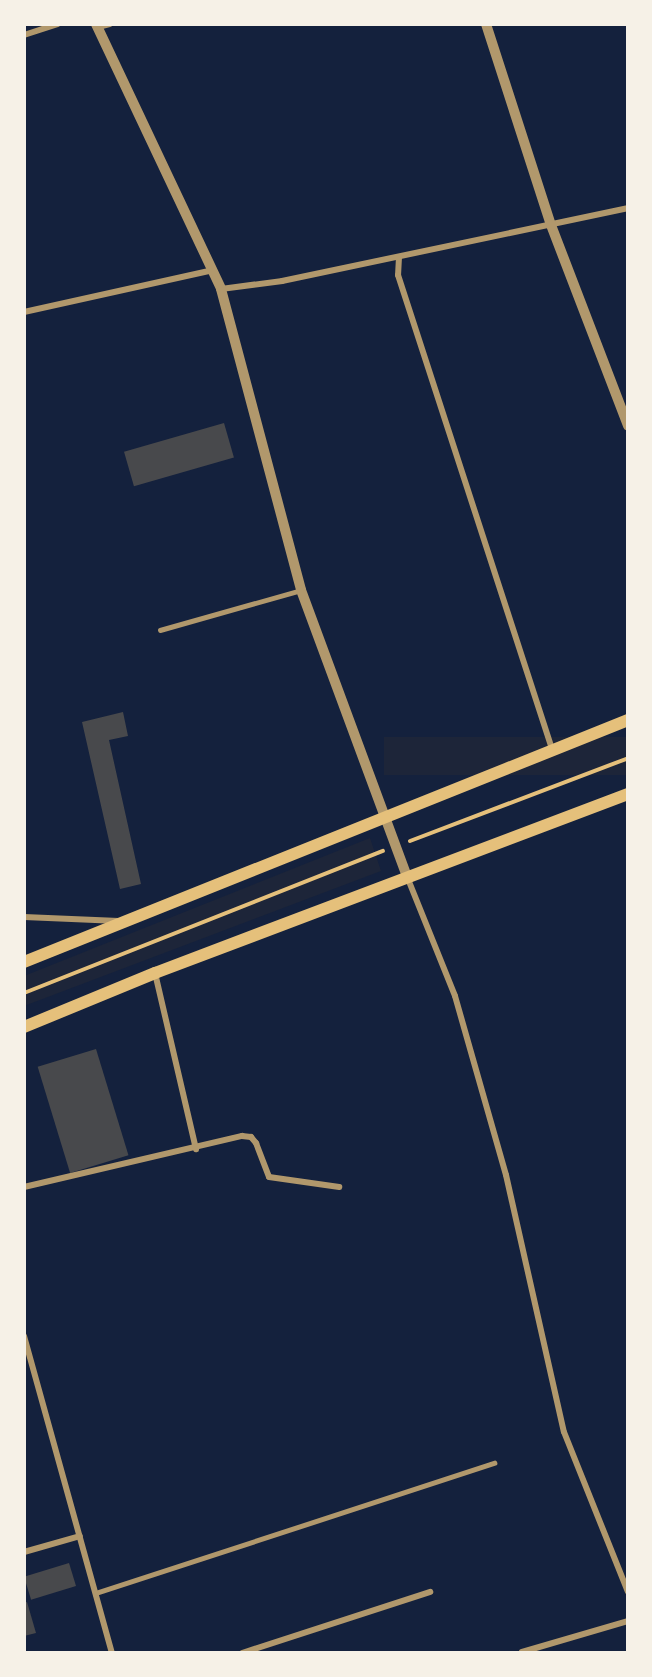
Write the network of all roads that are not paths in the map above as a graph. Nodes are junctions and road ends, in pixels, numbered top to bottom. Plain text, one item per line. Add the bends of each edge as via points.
1 (57, 24) edge
2 (110, 24) edge
3 (486, 24) edge
4 (97, 26) edge
5 (24, 35) edge
6 (628, 208) edge
7 (551, 225) junction
8 (399, 257) junction
9 (213, 270) junction
10 (221, 289) junction
11 (24, 312) edge
12 (628, 426) edge
13 (301, 590) junction
14 (160, 630) dead end
15 (628, 720) edge
16 (552, 750) junction
17 (628, 794) edge
18 (387, 816) junction
19 (408, 879) junction
20 (24, 917) edge
21 (125, 921) junction
22 (24, 962) edge
23 (155, 973) junction
24 (24, 1028) edge
25 (196, 1149) junction
26 (24, 1187) edge
27 (339, 1187) dead end
28 (24, 1336) edge
29 (494, 1463) dead end
30 (80, 1536) junction
31 (24, 1552) edge
32 (430, 1592) dead end
33 (628, 1592) edge
34 (96, 1593) junction
35 (628, 1621) edge
36 (522, 1652) edge
37 (112, 1653) edge
38 (242, 1653) edge

1 - 5 street
2 - 4 street
3 - 7 street
4 - 9 street
6 - 7 street
7 - 8 street
7 - 12 street
8 - 10 street
8 - 16 street via 398,275
9 - 10 street
9 - 11 street
10 - 13 street
13 - 14 lane
13 - 18 street
15 - 16 main road
16 - 18 main road
17 - 19 main road
18 - 19 street
18 - 21 main road
19 - 23 main road
19 - 33 street via 455,996 503,1164 564,1432
20 - 21 street
21 - 22 main road
23 - 24 main road
23 - 25 street
25 - 26 street
25 - 27 street via 251,1137 269,1177
28 - 30 street
29 - 34 lane
30 - 31 street
30 - 34 street
32 - 38 street
34 - 37 street
35 - 36 street

